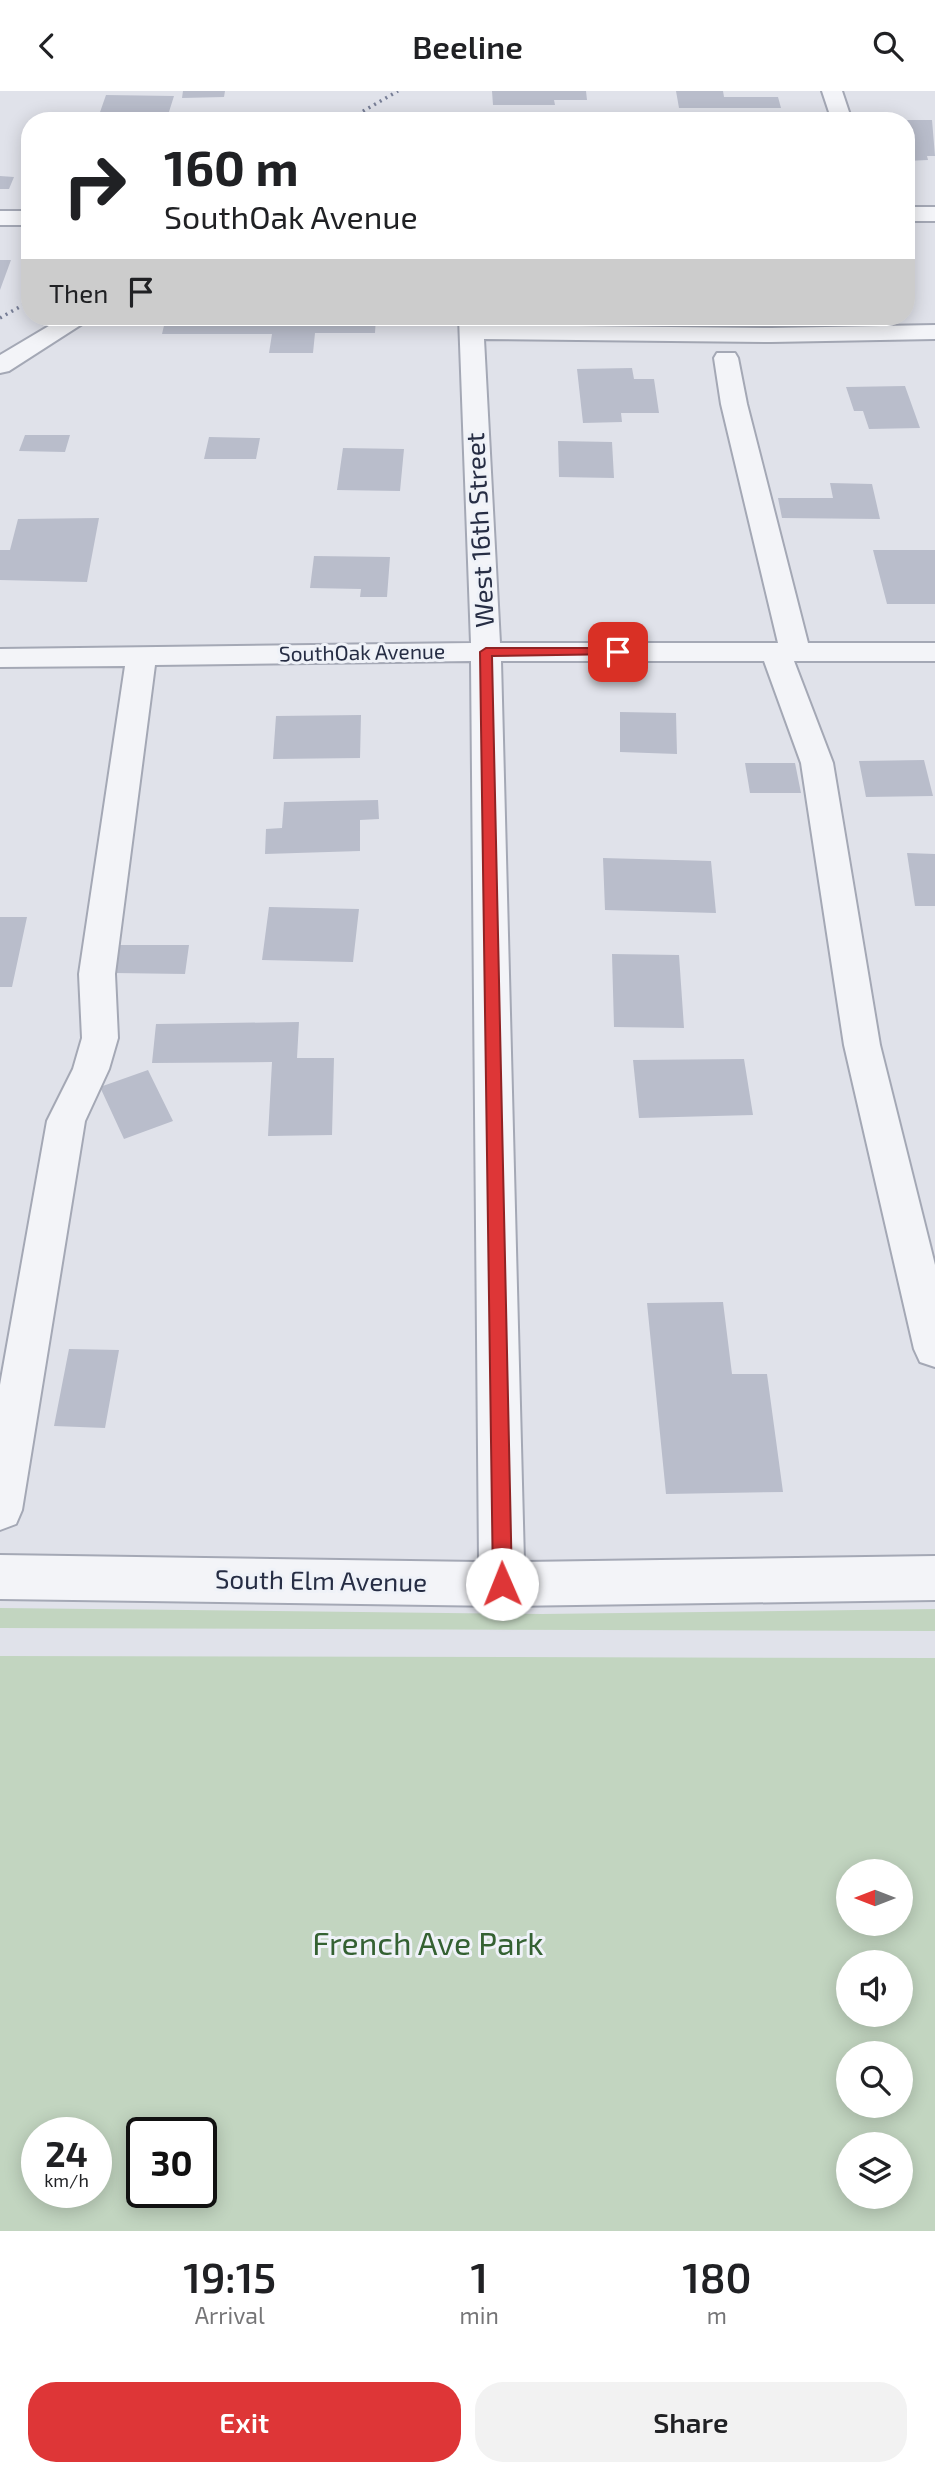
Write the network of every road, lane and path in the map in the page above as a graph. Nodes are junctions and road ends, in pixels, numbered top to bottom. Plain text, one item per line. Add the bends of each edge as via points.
1 (832, 91) edge
2 (839, 112) edge
3 (915, 214) edge
4 (934, 215) edge
5 (0, 218) edge
6 (21, 218) edge
7 (65, 326) edge
8 (471, 326) edge
9 (526, 326) edge
10 (935, 332) edge
11 (726, 358) dead end
12 (0, 366) edge
13 (486, 652) junction
14 (786, 652) junction
15 (935, 652) edge
16 (141, 657) junction
17 (0, 658) edge
18 (935, 1349) edge
19 (0, 1510) edge
20 (0, 1577) edge
21 (935, 1577) edge
22 (502, 1584) junction

1 - 2 street
3 - 4 street
5 - 6 street
7 - 12 street
8 - 13 street, West 16th Street
9 - 10 street via 771,335
11 - 14 street
13 - 14 street, SouthOak Avenue
13 - 16 street, SouthOak Avenue
13 - 22 street, West 16th Street
14 - 15 street, SouthOak Avenue
14 - 18 street via 817,763 862,1045
16 - 17 street, SouthOak Avenue
16 - 19 street via 96,974 100,1038 66,1121
20 - 22 street, South Elm Avenue
21 - 22 street, South Elm Avenue

